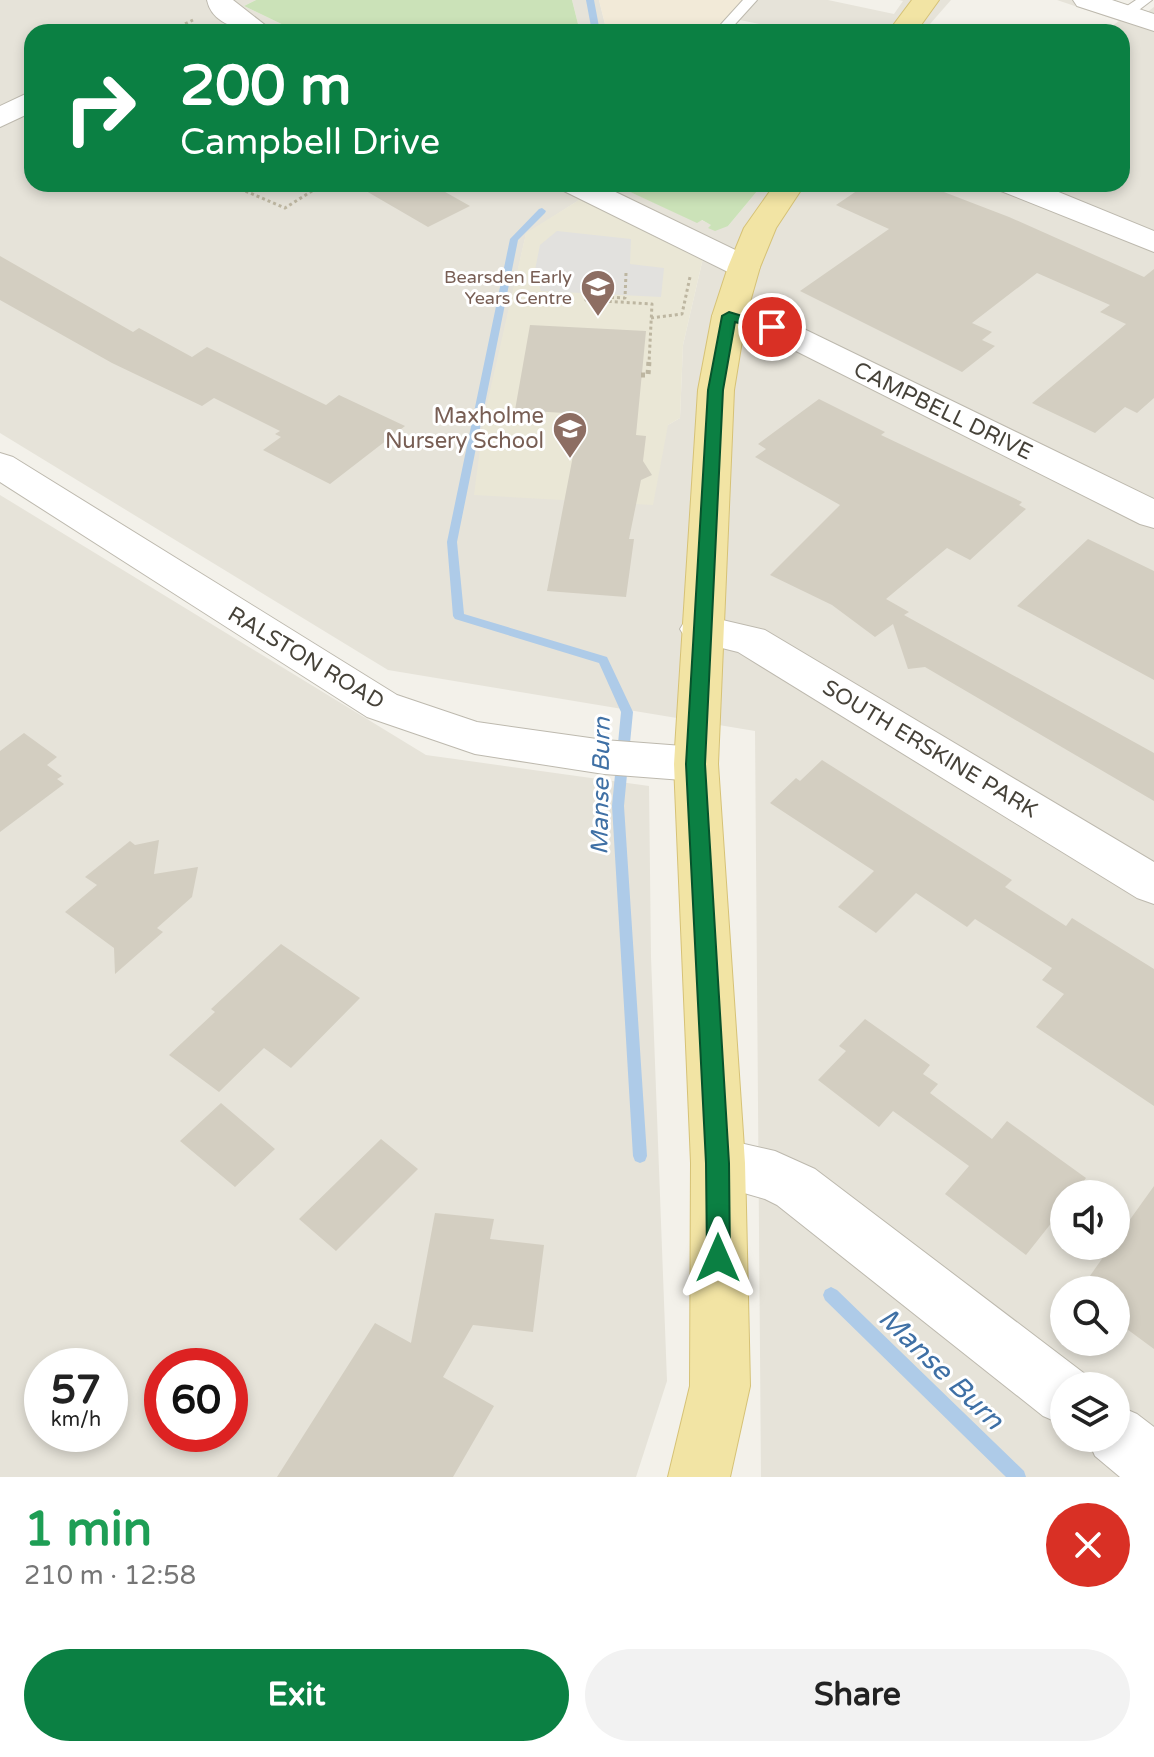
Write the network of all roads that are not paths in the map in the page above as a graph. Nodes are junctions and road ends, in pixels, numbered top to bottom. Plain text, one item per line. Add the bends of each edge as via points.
1 (220, 0) edge
2 (750, 0) edge
3 (926, 0) edge
4 (1086, 0) edge
5 (1136, 7) edge
6 (1154, 23) edge
7 (248, 24) edge
8 (728, 24) edge
9 (908, 24) edge
10 (24, 104) edge
11 (0, 118) edge
12 (591, 192) edge
13 (785, 192) edge
14 (1032, 192) edge
15 (1154, 242) edge
16 (744, 267) junction
17 (729, 316) junction
18 (0, 465) edge
19 (1154, 515) edge
20 (701, 629) junction
21 (676, 763) junction
22 (1154, 885) edge
23 (718, 1163) junction
24 (1050, 1384) edge
25 (1130, 1446) edge
26 (1154, 1465) edge
27 (699, 1477) edge

1 - 7 street
2 - 8 lane
3 - 9 main road
4 - 5 street
5 - 6 street
10 - 11 street
12 - 16 street
13 - 16 main road via 760,228
14 - 15 street
16 - 17 main road
17 - 19 street, CAMPBELL DRIVE via 794,337
17 - 20 main road via 716,390
18 - 21 street, RALSTON ROAD via 382,706 475,738
20 - 21 main road
20 - 22 street, SOUTH ERSKINE PARK via 750,640
21 - 23 main road
23 - 24 street via 775,1176 796,1187
23 - 27 main road via 720,1386
25 - 26 street

